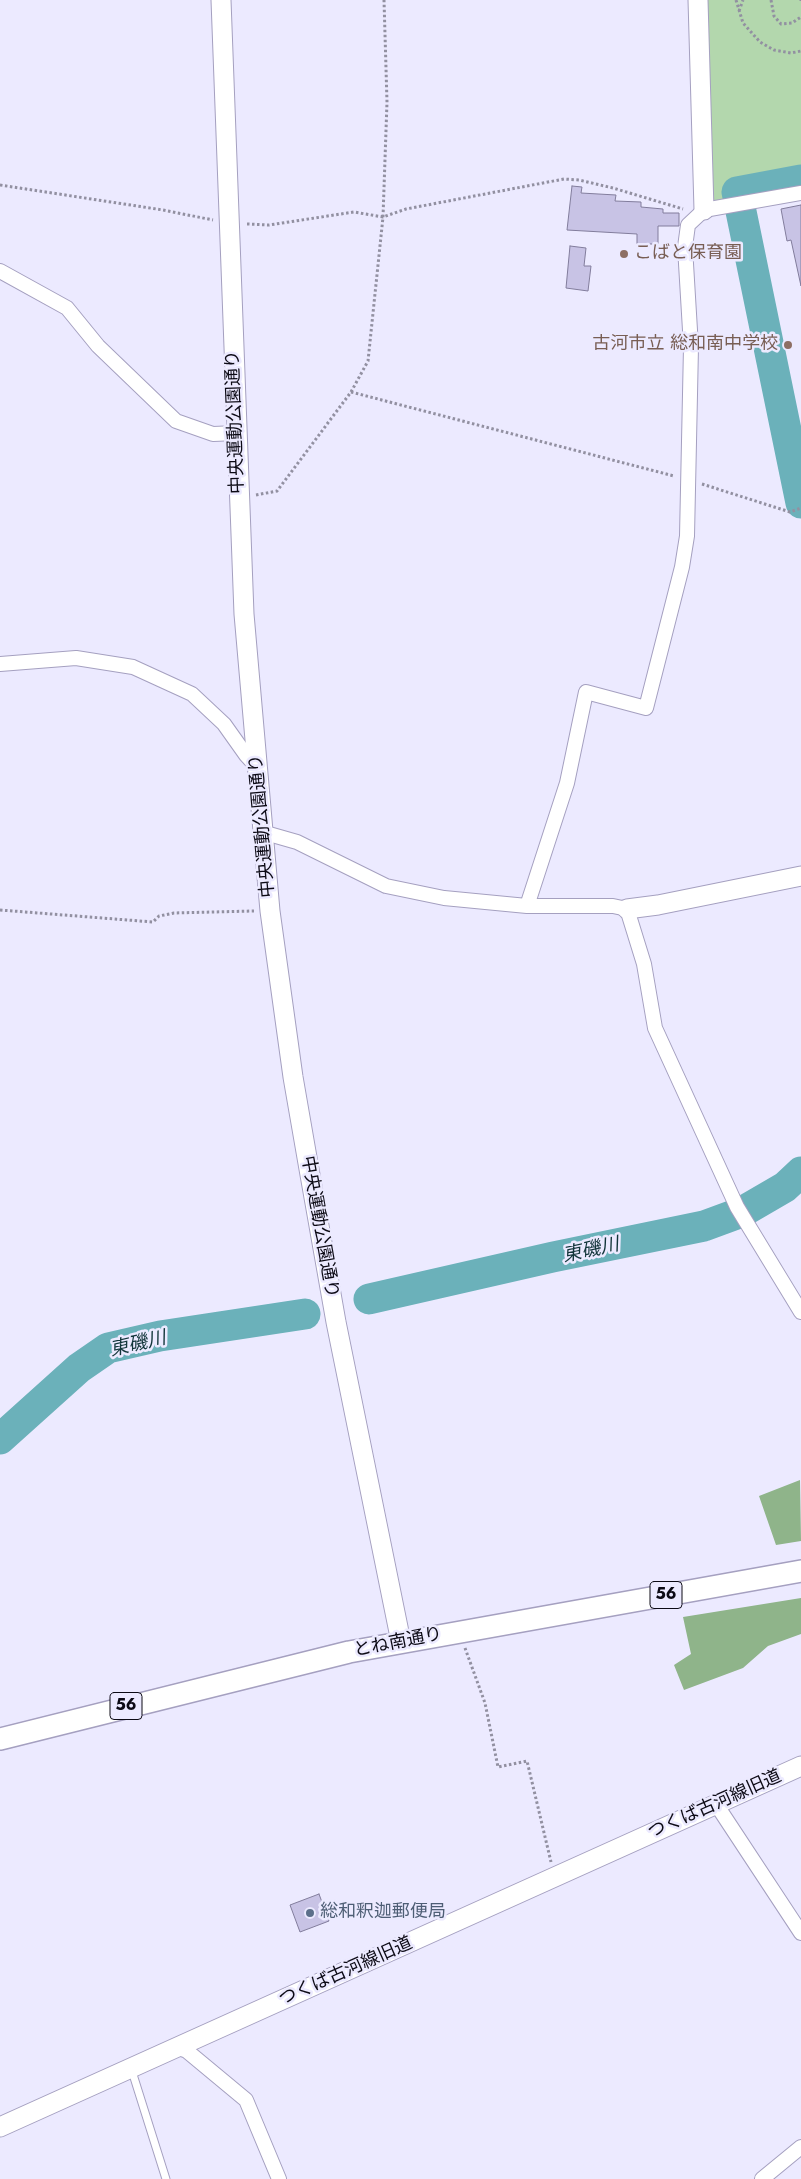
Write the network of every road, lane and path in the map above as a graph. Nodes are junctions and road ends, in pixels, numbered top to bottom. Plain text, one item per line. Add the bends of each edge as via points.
1 (221, 0) edge
2 (384, 0) edge
3 (698, 0) edge
4 (736, 0) edge
5 (743, 0) edge
6 (771, 0) edge
7 (738, 12) junction
8 (801, 17) edge
9 (801, 51) edge
10 (0, 186) edge
11 (801, 193) edge
12 (704, 210) junction
13 (383, 217) junction
14 (229, 222) junction
15 (0, 271) edge
16 (351, 392) junction
17 (237, 433) junction
18 (688, 480) junction
19 (239, 497) junction
20 (801, 508) edge
21 (0, 664) edge
22 (257, 767) junction
23 (262, 832) junction
24 (801, 876) edge
25 (527, 906) junction
26 (628, 909) junction
27 (0, 910) edge
28 (270, 910) junction
29 (801, 1312) edge
30 (801, 1571) edge
31 (462, 1630) junction
32 (401, 1642) junction
33 (0, 1739) edge
34 (801, 1766) edge
35 (716, 1804) junction
36 (555, 1878) junction
37 (801, 1933) edge
38 (176, 2047) junction
39 (131, 2068) junction
40 (0, 2127) edge
41 (801, 2147) edge
42 (166, 2179) edge
43 (279, 2179) edge
44 (762, 2179) edge

1 - 14 street, 中央運動公園通り
2 - 13 path via 387,102
3 - 12 street
4 - 7 path
5 - 7 path
6 - 8 path via 774,16 781,24 792,23
7 - 9 path via 760,42 774,50
10 - 14 path
11 - 12 street
12 - 13 path via 680,208 613,188 564,180 406,209
12 - 18 street via 688,224 684,247 691,347
13 - 14 path via 354,212 270,225
13 - 16 path via 368,361
14 - 17 street, 中央運動公園通り
15 - 17 street via 66,308 98,346 176,421 213,434
16 - 18 path
16 - 19 path via 277,491
17 - 19 street, 中央運動公園通り
18 - 20 path via 790,512
18 - 25 street via 687,536 682,567 646,708 586,692 567,783
19 - 22 street, 中央運動公園通り via 244,614
21 - 22 street via 76,658 133,668 192,694 224,724
22 - 23 street, 中央運動公園通り
23 - 25 street via 297,842 386,886 444,898
23 - 28 street, 中央運動公園通り
24 - 26 street
25 - 26 street via 613,906
26 - 29 street via 644,964 655,1028 737,1207
27 - 28 path via 153,922 159,916 174,913
28 - 32 street, 中央運動公園通り via 293,1077 336,1322
30 - 31 main road, とね南通り / 56
31 - 32 main road, とね南通り / 56
31 - 36 path via 467,1658 484,1703 498,1767 527,1761
32 - 33 main road, とね南通り / 56 via 253,1674
34 - 35 street, つくば古河線旧道
35 - 36 street, つくば古河線旧道
35 - 37 street
36 - 38 street, つくば古河線旧道
38 - 39 street, つくば古河線旧道
38 - 43 street via 187,2051 246,2100
39 - 40 street, つくば古河線旧道
39 - 42 lane
41 - 44 street

